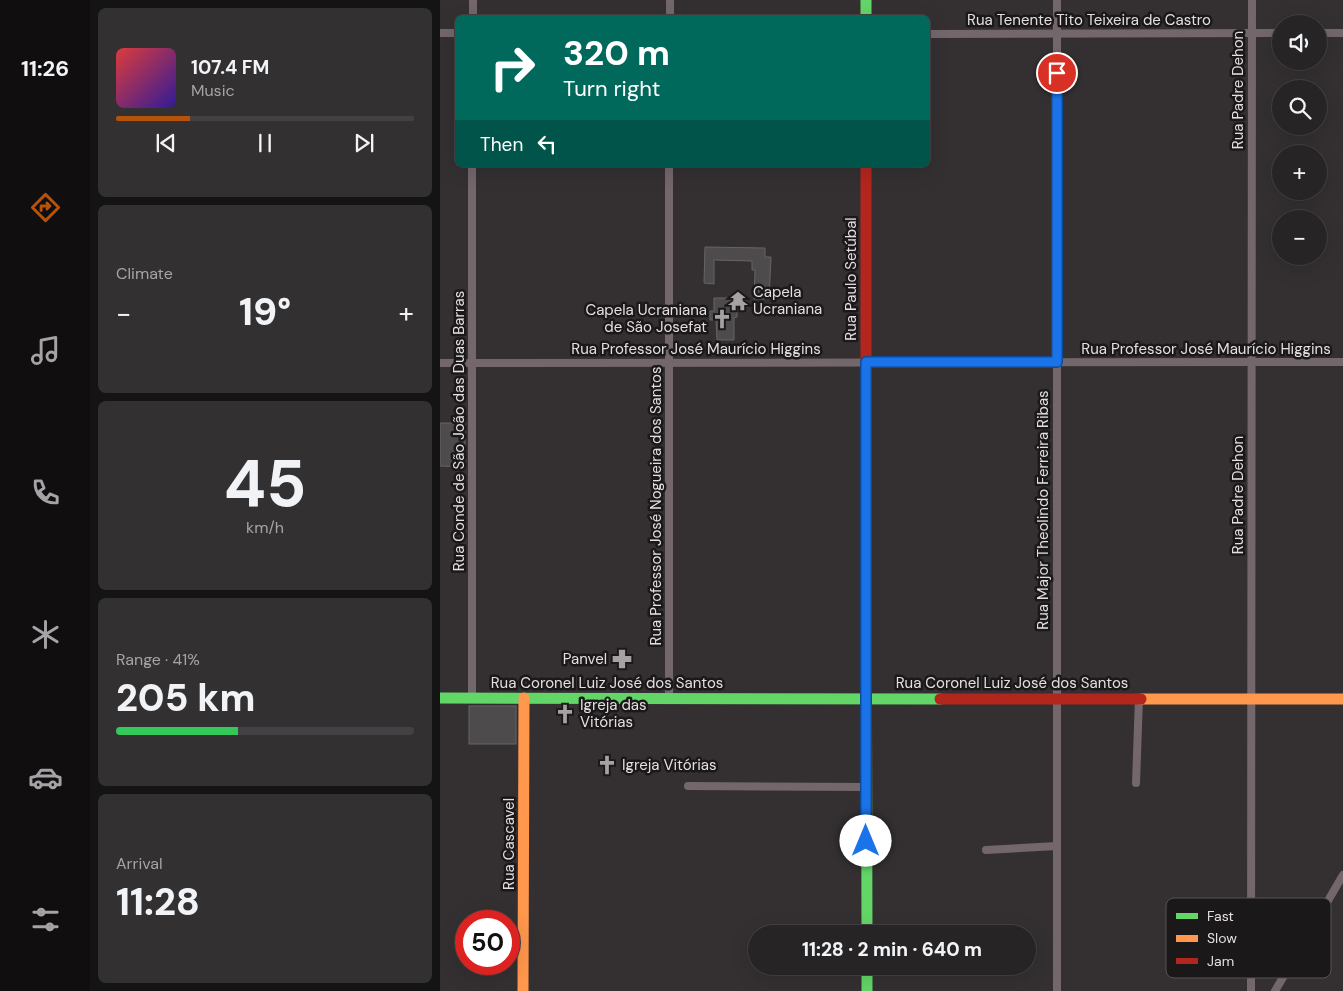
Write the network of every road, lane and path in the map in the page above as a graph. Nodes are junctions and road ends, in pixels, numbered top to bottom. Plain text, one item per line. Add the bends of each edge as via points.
1 (472, 0) edge
2 (670, 0) edge
3 (866, 0) edge
4 (1057, 0) edge
5 (1252, 0) edge
6 (472, 15) edge
7 (670, 15) edge
8 (866, 15) edge
9 (1252, 33) junction
10 (1272, 33) edge
11 (1327, 33) edge
12 (1343, 33) edge
13 (440, 34) edge
14 (455, 34) edge
15 (930, 34) edge
16 (1057, 34) junction
17 (472, 167) edge
18 (670, 167) edge
19 (866, 167) edge
20 (866, 362) junction
21 (1057, 362) junction
22 (1252, 362) junction
23 (1343, 362) edge
24 (440, 363) edge
25 (472, 363) junction
26 (670, 363) junction
27 (440, 698) edge
28 (472, 698) junction
29 (524, 698) junction
30 (670, 698) junction
31 (866, 698) junction
32 (1057, 698) junction
33 (1139, 698) junction
34 (1251, 698) junction
35 (1343, 698) edge
36 (1136, 783) dead end
37 (688, 786) dead end
38 (867, 787) junction
39 (1057, 846) junction
40 (986, 850) dead end
41 (1343, 875) edge
42 (1251, 898) edge
43 (1330, 898) edge
44 (867, 925) edge
45 (867, 975) edge
46 (1251, 978) edge
47 (1283, 978) edge
48 (524, 991) edge
49 (867, 991) edge
50 (1057, 991) edge
51 (1251, 991) edge
52 (1275, 991) edge

1 - 6 street
2 - 7 street
3 - 8 main road
4 - 16 street, Rua Major Theolindo Ferreira Ribas
5 - 9 street, Rua Padre Dehon
9 - 10 street, Rua Tenente Tito Teixeira de Castro
9 - 16 street, Rua Tenente Tito Teixeira de Castro
9 - 22 street, Rua Padre Dehon
11 - 12 street
13 - 14 street
15 - 16 street, Rua Tenente Tito Teixeira de Castro
16 - 21 street, Rua Major Theolindo Ferreira Ribas
17 - 25 street, Rua Conde de São João das Duas Barras
18 - 26 street, Rua Professor José Nogueira dos Santos
19 - 20 main road, Rua Paulo Setúbal
20 - 21 street, Rua Professor José Maurício Higgins
20 - 26 street, Rua Professor José Maurício Higgins
20 - 31 main road, Rua Paulo Setúbal
21 - 22 street, Rua Professor José Maurício Higgins
21 - 32 street, Rua Major Theolindo Ferreira Ribas
22 - 23 street, Rua Professor José Maurício Higgins
22 - 34 street, Rua Padre Dehon
24 - 25 street, Rua Professor José Maurício Higgins
25 - 26 street, Rua Professor José Maurício Higgins
25 - 28 street, Rua Conde de São João das Duas Barras
26 - 30 street, Rua Professor José Nogueira dos Santos
27 - 28 main road, Rua Coronel Luiz José dos Santos
28 - 29 main road, Rua Coronel Luiz José dos Santos
29 - 30 main road, Rua Coronel Luiz José dos Santos
29 - 48 main road, Rua Cascavel
30 - 31 main road, Rua Coronel Luiz José dos Santos
31 - 32 main road, Rua Coronel Luiz José dos Santos
31 - 38 main road, Rua Paulo Setúbal
32 - 33 main road, Rua Coronel Luiz José dos Santos
32 - 39 street, Rua Major Theolindo Ferreira Ribas
33 - 34 main road, Rua Coronel Luiz José dos Santos
33 - 36 street
34 - 35 main road, Rua Coronel Luiz José dos Santos
34 - 42 street, Rua Padre Dehon
37 - 38 street
38 - 44 main road, Rua Paulo Setúbal
39 - 40 street
39 - 50 street, Rua Major Theolindo Ferreira Ribas
41 - 43 street
45 - 49 main road
46 - 51 street, Rua Padre Dehon
47 - 52 street

